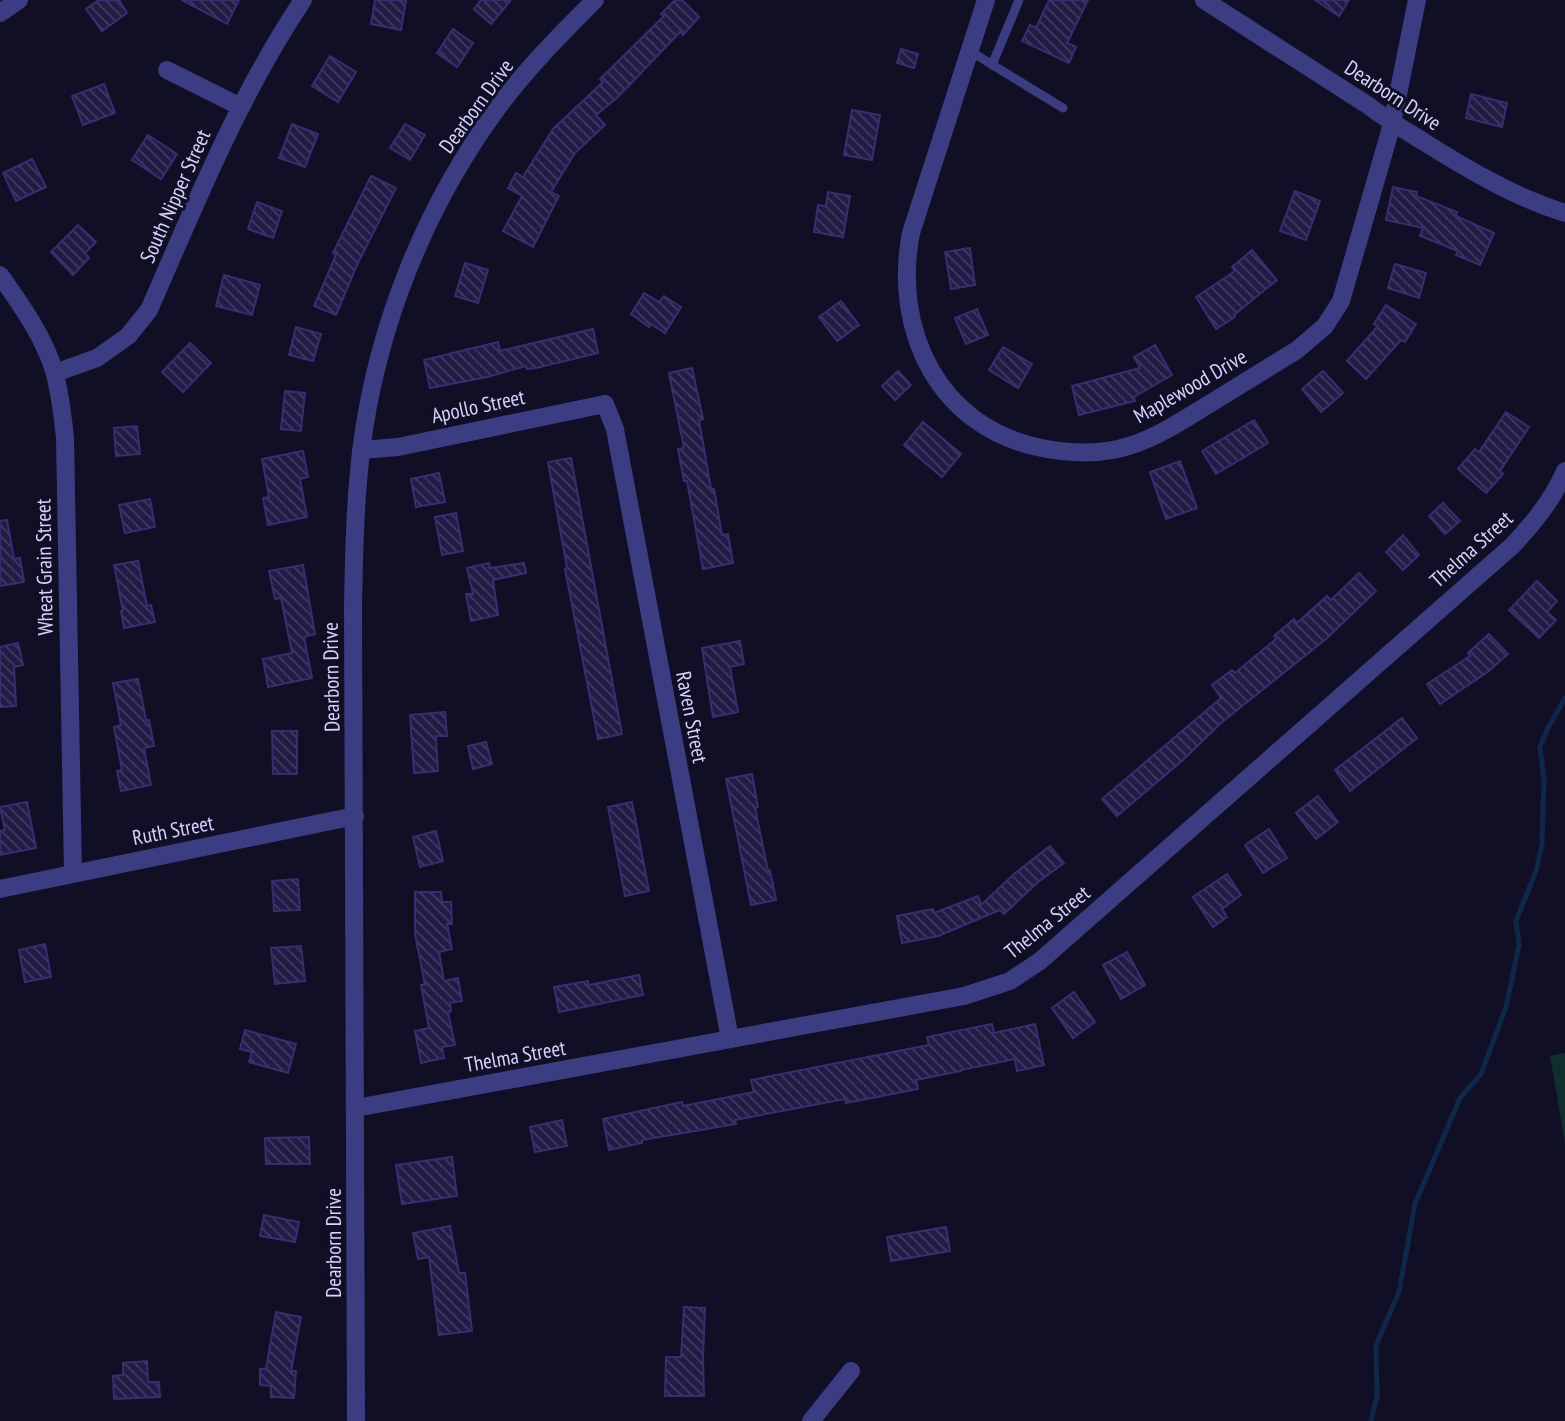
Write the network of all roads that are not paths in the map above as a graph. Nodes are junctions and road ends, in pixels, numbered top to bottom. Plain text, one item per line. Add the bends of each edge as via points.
1 (19, 0) edge
2 (303, 0) edge
3 (596, 0) edge
4 (986, 0) edge
5 (1204, 0) edge
6 (1416, 0) edge
7 (1015, 1) edge
8 (0, 13) edge
9 (970, 51) junction
10 (992, 65) junction
11 (167, 70) dead end
12 (241, 107) junction
13 (1063, 108) dead end
14 (1392, 124) junction
15 (1565, 212) edge
16 (0, 275) edge
17 (55, 373) junction
18 (605, 404) joint
19 (361, 450) junction
20 (1565, 471) edge
21 (355, 816) junction
22 (73, 873) junction
23 (0, 889) edge
24 (730, 1039) junction
25 (356, 1108) junction
26 (851, 1371) dead end
27 (356, 1421) edge
28 (811, 1421) edge

1 - 8 street
2 - 12 street, South Nipper Street
3 - 19 street, Dearborn Drive via 498,107 433,216 390,319
4 - 9 street, Maplewood Drive
5 - 14 street, Dearborn Drive
6 - 14 street, Maplewood Drive
7 - 10 lane
9 - 10 lane
9 - 14 street, Maplewood Drive via 911,233 906,295 910,316 922,355 951,398 1015,441 1060,452 1107,451 1148,439 1297,350 1325,326 1341,301
10 - 13 lane
11 - 12 street
12 - 17 street, South Nipper Street via 149,310 128,336 97,358
14 - 15 street, Dearborn Drive via 1509,191
16 - 17 street, Wheat Grain Street via 38,334
17 - 22 street, Wheat Grain Street via 65,438
18 - 19 street, Apollo Street via 398,447
18 - 24 street, Raven Street via 615,429
19 - 21 street, Dearborn Drive via 355,519
20 - 24 street, Thelma Street via 1555,493 1512,546 1040,961 1010,981 964,996
21 - 22 street, Ruth Street
21 - 25 street, Dearborn Drive
22 - 23 street, Ruth Street
24 - 25 street, Thelma Street
25 - 27 street, Dearborn Drive
26 - 28 street

